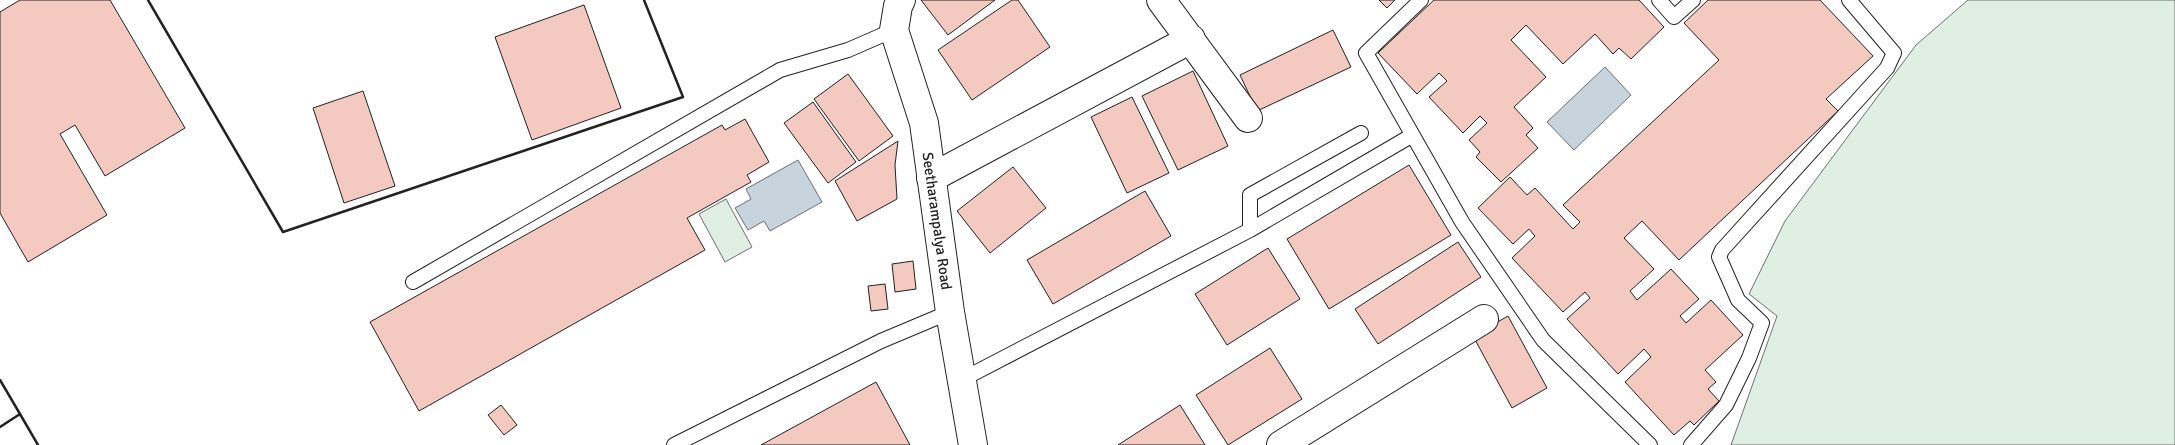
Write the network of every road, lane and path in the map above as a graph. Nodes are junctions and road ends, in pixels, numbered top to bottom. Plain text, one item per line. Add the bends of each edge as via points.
1 (901, 0) edge
2 (1162, 0) edge
3 (1421, 0) edge
4 (1659, 0) edge
5 (1693, 0) edge
6 (1849, 0) edge
7 (894, 30) junction
8 (1191, 40) junction
9 (1248, 118) dead end
10 (1361, 133) dead end
11 (1411, 136) junction
12 (931, 178) junction
13 (1250, 230) junction
14 (414, 282) dead end
15 (950, 312) junction
16 (1484, 319) dead end
17 (963, 379) junction
18 (674, 445) edge
19 (973, 445) edge
20 (1281, 445) edge
21 (1650, 445) edge
22 (1691, 445) edge

1 - 7 street, Seetharampalya Road
2 - 8 street
3 - 11 lane via 1366,53
4 - 5 lane via 1674,17
6 - 22 lane via 1894,53 1887,68 1722,250 1719,257 1738,300 1762,323 1726,405
7 - 12 street, Seetharampalya Road via 924,123
7 - 14 lane via 848,50 780,70
8 - 9 street
8 - 12 street
10 - 13 lane via 1250,195
11 - 13 lane
11 - 21 lane via 1462,222 1544,340
12 - 15 street, Seetharampalya Road
13 - 17 lane
15 - 17 street, Seetharampalya Road
15 - 18 lane via 881,341
16 - 20 street
17 - 19 street, Seetharampalya Road

